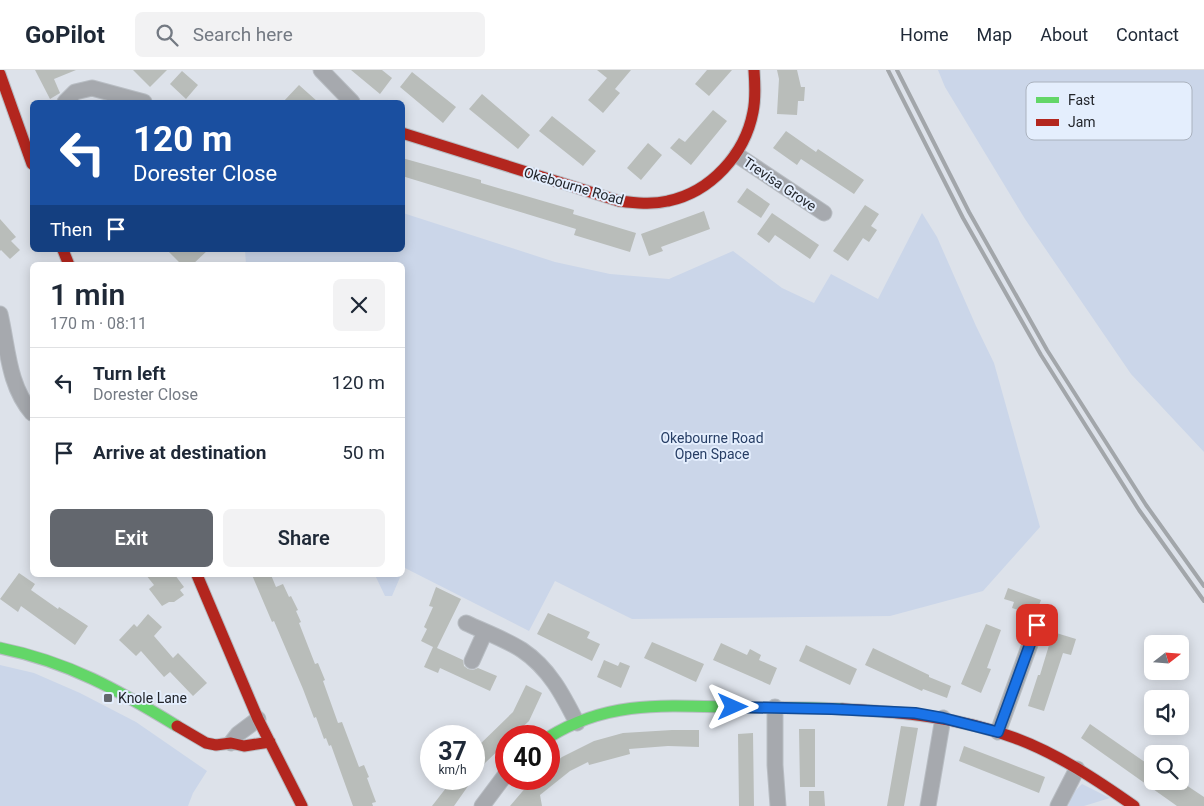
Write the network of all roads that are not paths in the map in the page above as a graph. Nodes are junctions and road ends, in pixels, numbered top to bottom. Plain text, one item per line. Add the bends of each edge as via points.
1 (321, 70) edge
2 (754, 70) edge
3 (0, 74) edge
4 (67, 100) edge
5 (137, 100) edge
6 (347, 100) edge
7 (405, 134) edge
8 (28, 136) edge
9 (30, 150) edge
10 (737, 155) junction
11 (824, 213) dead end
12 (0, 314) edge
13 (30, 410) edge
14 (198, 577) edge
15 (466, 623) dead end
16 (1037, 625) dead end
17 (485, 632) junction
18 (0, 648) edge
19 (472, 661) dead end
20 (775, 707) junction
21 (943, 718) junction
22 (258, 719) junction
23 (577, 723) junction
24 (560, 732) edge
25 (998, 732) junction
26 (237, 740) junction
27 (270, 742) junction
28 (1077, 768) junction
29 (495, 789) edge
30 (302, 806) edge
31 (482, 806) edge
32 (778, 806) edge
33 (928, 806) edge
34 (1058, 806) edge
35 (1134, 806) edge

1 - 6 street
2 - 10 street, Okebourne Road via 756,104
3 - 8 street
4 - 5 street via 75,92 92,88
7 - 10 street, Okebourne Road via 619,201 639,204 675,199 693,192 709,182
8 - 9 street
10 - 11 street, Trevisa Grove
12 - 13 street via 11,373
14 - 22 street
15 - 17 street
16 - 25 street
17 - 19 street
17 - 23 street via 538,662 557,686
18 - 26 street via 66,666 116,690 206,743 216,745
20 - 21 street via 888,711
20 - 23 street via 645,706 622,708
20 - 32 street
21 - 25 street
21 - 33 street
22 - 26 street via 238,734
22 - 27 street
23 - 24 street
25 - 28 street via 1044,750
26 - 27 street via 244,746
27 - 30 street
28 - 34 street
28 - 35 street
29 - 31 street

